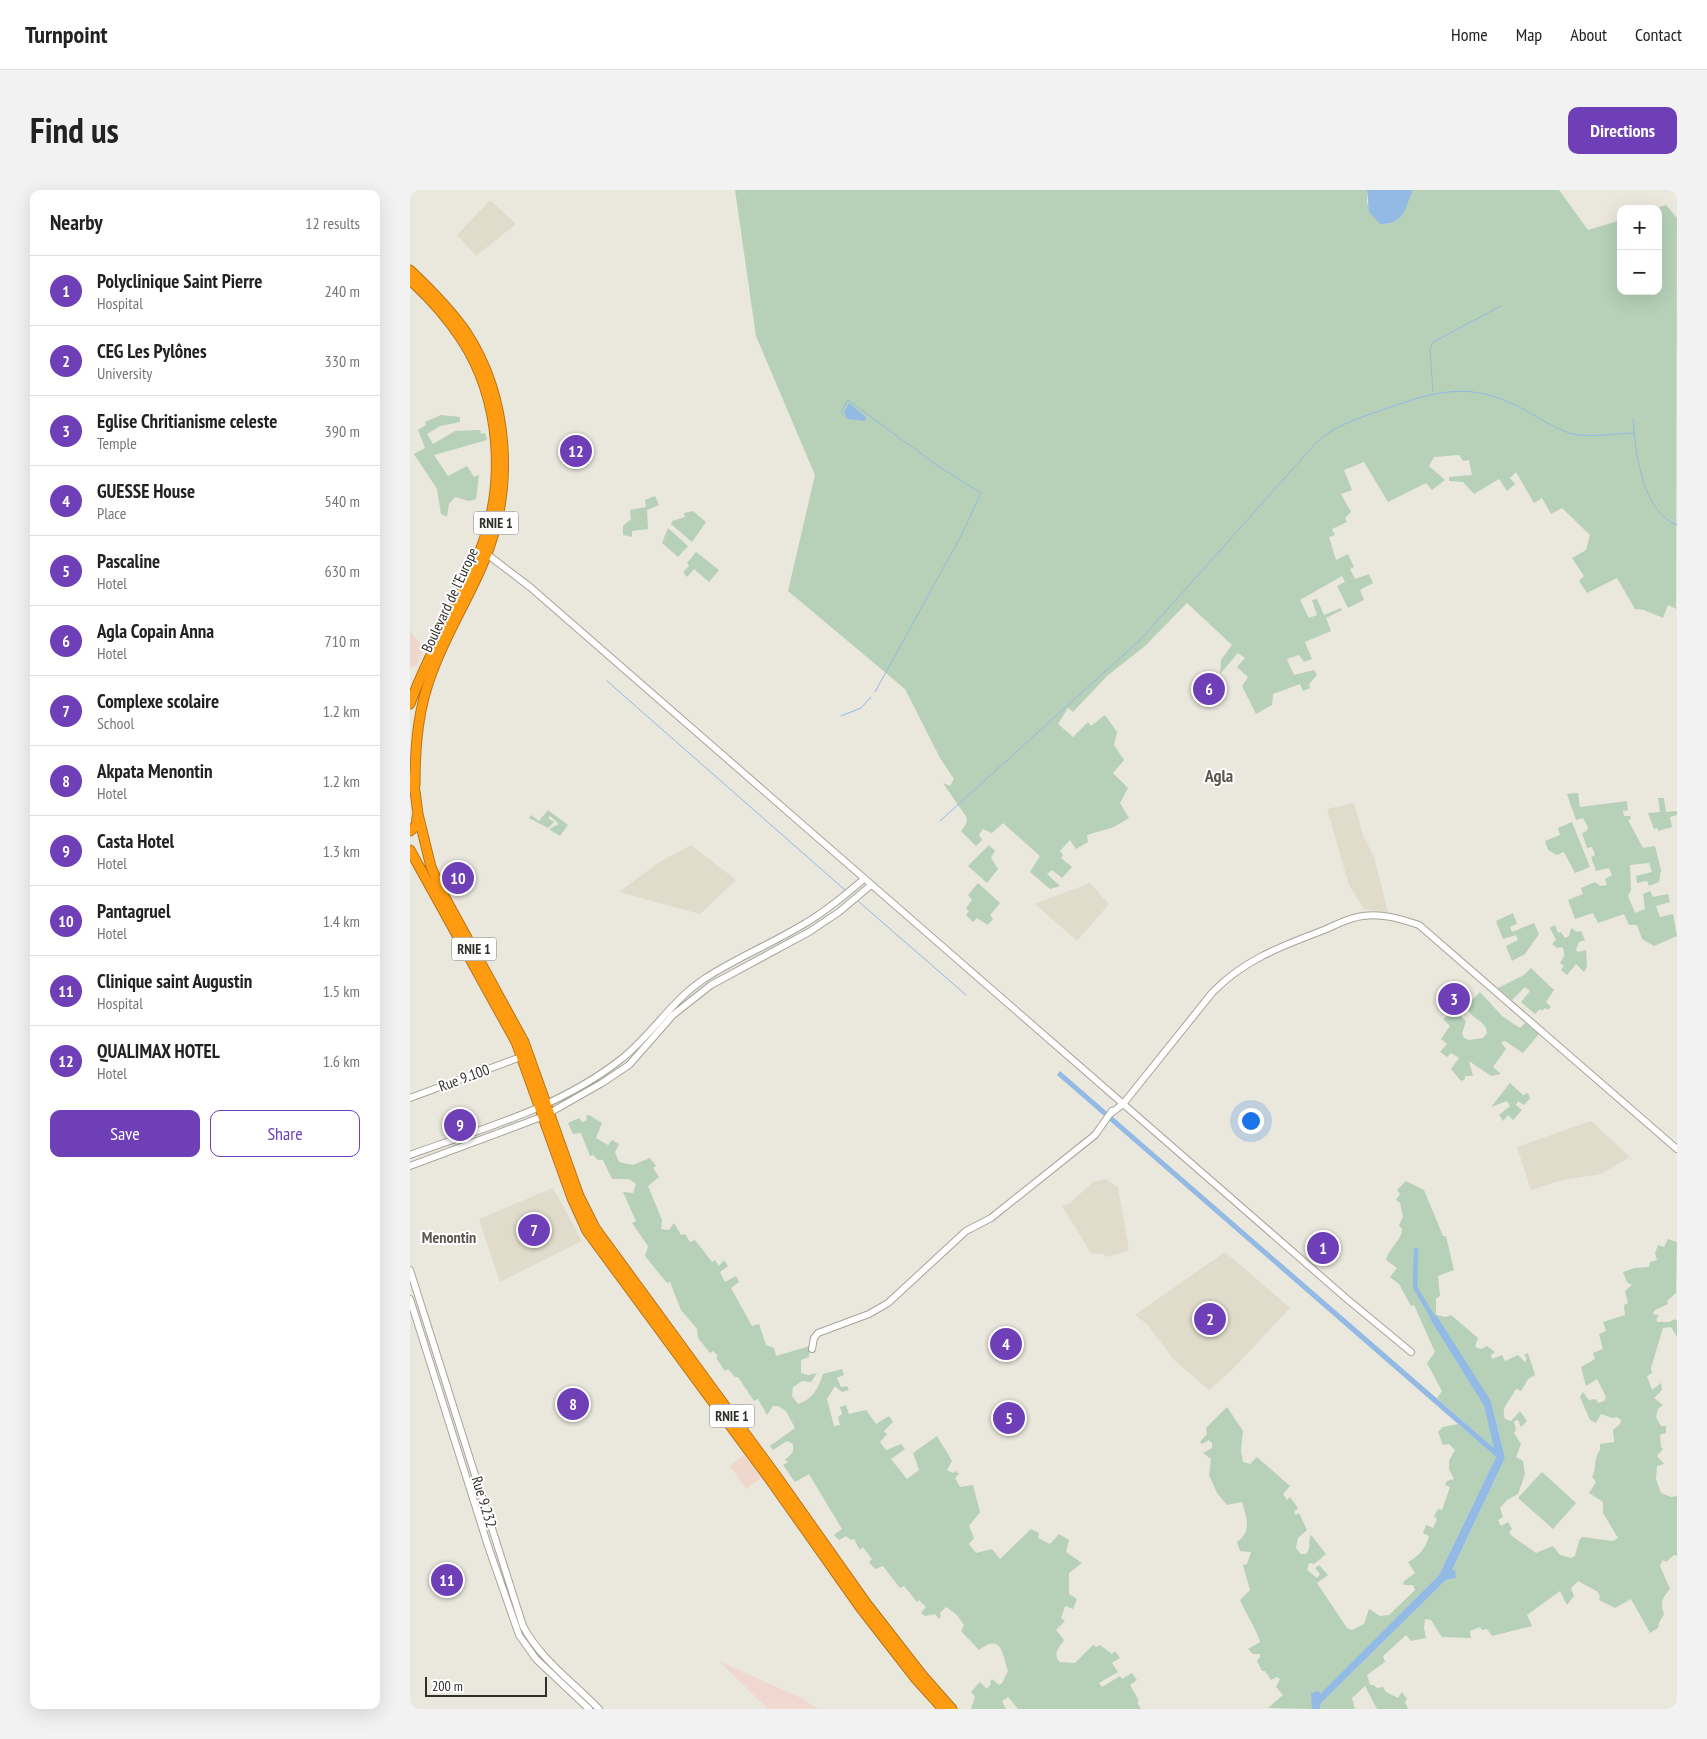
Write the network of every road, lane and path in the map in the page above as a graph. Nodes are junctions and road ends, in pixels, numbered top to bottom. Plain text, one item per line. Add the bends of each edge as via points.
1 (410, 270) edge
2 (410, 280) edge
3 (484, 552) junction
4 (410, 704) edge
5 (410, 778) edge
6 (415, 790) junction
7 (418, 814) junction
8 (410, 832) edge
9 (410, 850) edge
10 (864, 879) junction
11 (871, 886) junction
12 (518, 1058) dead end
13 (410, 1098) edge
14 (1121, 1103) junction
15 (545, 1110) junction
16 (1677, 1149) edge
17 (410, 1155) edge
18 (410, 1166) edge
19 (410, 1270) edge
20 (410, 1299) edge
21 (812, 1349) dead end
22 (1411, 1352) dead end
23 (589, 1709) edge
24 (599, 1709) edge
25 (943, 1709) edge
26 (952, 1709) edge

1 - 3 highway, Boulevard de l’Europe / RNIE 1 via 467,333 495,399 502,434 503,487 496,527
2 - 3 highway, Boulevard de l’Europe / RNIE 1 via 447,318 463,341 488,398 496,472
3 - 4 highway, Boulevard de l’Europe / RNIE 1
3 - 6 highway, Boulevard de l’Europe / RNIE 1 via 429,681 416,740
3 - 10 street via 538,594
5 - 6 highway
6 - 7 highway, RNIE 1
7 - 8 highway via 416,826
7 - 15 highway, RNIE 1 via 437,881 518,1030
9 - 15 highway, RNIE 1 via 509,1028
10 - 11 street
10 - 15 street via 804,924 702,980 619,1061
11 - 14 street
11 - 15 street via 809,932 711,985 673,1015 624,1070
12 - 13 street, Rue 9.100
14 - 16 street via 1212,993 1245,964 1274,949 1363,916 1391,916 1419,925
14 - 21 street via 1095,1135 991,1218 966,1231 888,1303 818,1333
14 - 22 street
15 - 17 street
15 - 18 street
15 - 25 highway, RNIE 1 via 576,1210 595,1243 772,1481 860,1607
15 - 26 highway, RNIE 1 via 579,1196 601,1239 866,1603
19 - 24 street, Rue 9.232 via 523,1626 548,1662
20 - 23 street, Rue 9.232 via 519,1635 536,1659

